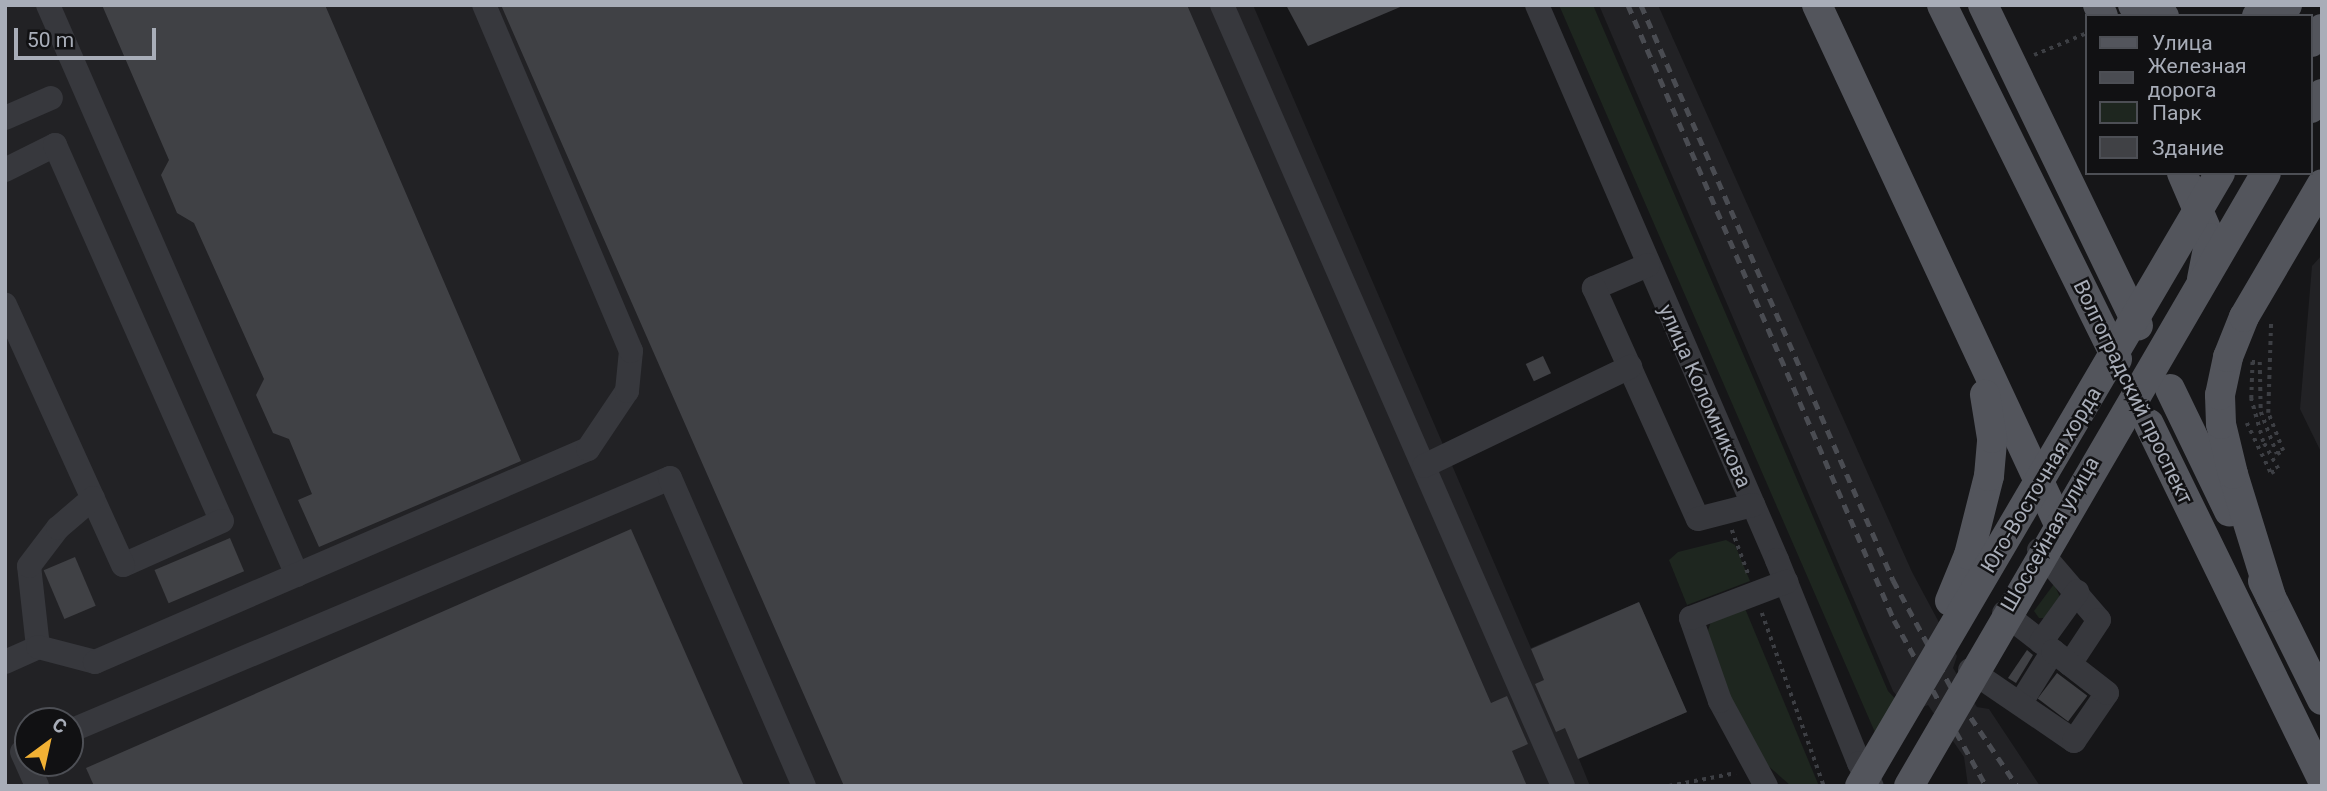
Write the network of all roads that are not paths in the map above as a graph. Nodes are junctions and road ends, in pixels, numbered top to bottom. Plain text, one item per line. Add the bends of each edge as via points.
1 (48, 5) edge
2 (484, 5) edge
3 (1222, 5) edge
4 (1537, 5) edge
5 (1800, 5) edge
6 (1817, 5) edge
7 (1983, 5) edge
8 (2001, 5) edge
9 (2133, 5) edge
10 (2287, 5) edge
11 (1943, 8) edge
12 (2158, 14) edge
13 (2262, 14) edge
14 (51, 99) dead end
15 (5, 118) edge
16 (2039, 120) junction
17 (5, 170) edge
18 (2183, 175) edge
19 (2219, 175) edge
20 (2265, 175) edge
21 (2322, 184) edge
22 (1648, 265) junction
23 (5, 305) edge
24 (1630, 367) junction
25 (1424, 466) junction
26 (93, 498) junction
27 (1752, 505) junction
28 (2057, 520) junction
29 (2039, 550) junction
30 (297, 575) junction
31 (1786, 582) junction
32 (2077, 592) junction
33 (2271, 597) junction
34 (2004, 612) junction
35 (38, 647) junction
36 (2055, 652) junction
37 (5, 662) edge
38 (1966, 677) junction
39 (1912, 693) junction
40 (2322, 700) edge
41 (2020, 704) junction
42 (84, 726) edge
43 (2322, 779) edge
44 (1766, 785) edge
45 (804, 786) edge
46 (1563, 786) edge
47 (1860, 786) edge
48 (1872, 786) edge
49 (1903, 786) edge
50 (1909, 786) edge

1 - 30 street
2 - 30 street via 631,352 627,391 588,449
3 - 25 street
4 - 22 street, улица Коломникова
5 - 39 main road, bridge via 1985,395 1992,438 1981,516
6 - 28 main road
7 - 16 main road, Волгоградский проспект
8 - 16 main road
9 - 12 main road
10 - 13 main road
11 - 43 main road, Волгоградский проспект
14 - 15 street
16 - 33 main road, Волгоградский проспект
17 - 26 street via 55,145 222,521 123,565
18 - 28 main road, Шоссейная улица via 2210,238 2200,283
19 - 39 main road, Юго-Восточная хорда, bridge via 2082,413
20 - 50 main road, Юго-Восточная хорда, bridge
21 - 33 main road via 2244,317 2228,356 2220,395 2232,419
22 - 24 street via 1594,288
22 - 27 street, улица Коломникова
23 - 26 street
24 - 25 street
24 - 27 street via 1698,519
25 - 46 street
26 - 35 street via 58,528 29,566
27 - 31 street, улица Коломникова
28 - 29 main road, Шоссейная улица
29 - 32 street
29 - 34 main road, Шоссейная улица
30 - 35 street via 95,662
31 - 44 street via 1692,618 1720,701
31 - 48 street, улица Коломникова
32 - 36 street
32 - 36 street via 2099,620
33 - 40 main road, Волгоградский проспект
34 - 36 street
34 - 38 main road, Шоссейная улица
35 - 37 street
36 - 41 street
36 - 41 street via 2107,693 2074,741
38 - 41 street
38 - 49 main road, Шоссейная улица, bridge
39 - 47 main road, Юго-Восточная хорда, bridge
42 - 45 street via 670,478

